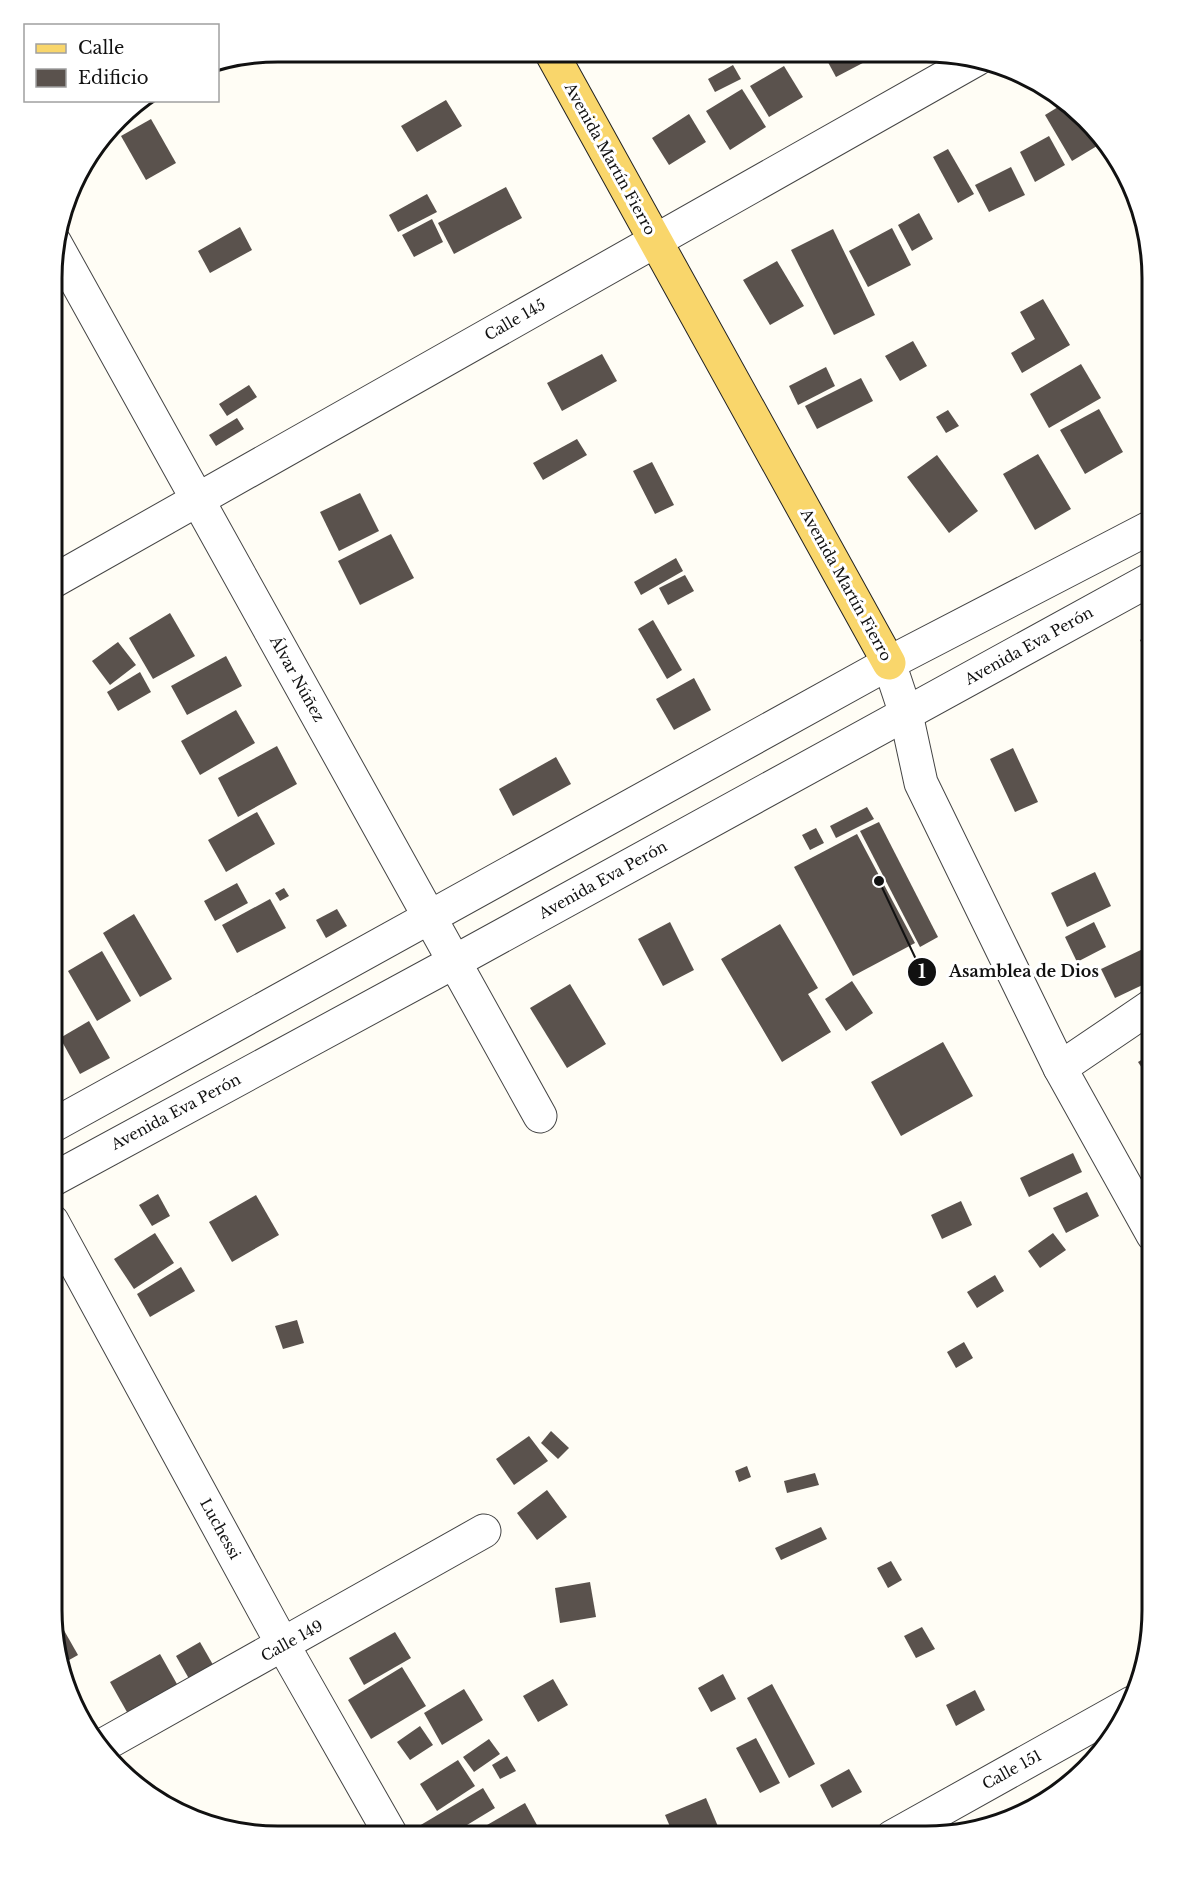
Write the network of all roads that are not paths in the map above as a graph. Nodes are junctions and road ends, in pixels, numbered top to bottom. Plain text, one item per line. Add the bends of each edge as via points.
1 (557, 62) edge
2 (964, 65) edge
3 (656, 240) junction
4 (62, 257) edge
5 (197, 500) junction
6 (1142, 532) edge
7 (62, 576) edge
8 (1142, 584) edge
9 (889, 663) junction
10 (906, 714) junction
11 (430, 918) junction
12 (454, 962) junction
13 (1142, 1012) edge
14 (1060, 1068) junction
15 (540, 1116) dead end
16 (62, 1120) edge
17 (62, 1175) edge
18 (1142, 1215) edge
19 (62, 1239) edge
20 (484, 1532) dead end
21 (283, 1645) junction
22 (1117, 1713) edge
23 (107, 1743) edge
24 (950, 1820) edge
25 (385, 1826) edge
26 (930, 1826) edge

1 - 3 main road, Avenida Martín Fierro
2 - 3 street, Calle 145
3 - 5 street, Calle 145
3 - 9 main road, Avenida Martín Fierro
4 - 5 street, Álvar Núñez
5 - 7 street, Calle 145
5 - 11 street, Álvar Núñez
6 - 9 street
8 - 10 street, Avenida Eva Perón
9 - 10 street, Avenida Martín Fierro
9 - 11 street
10 - 12 street, Avenida Eva Perón
10 - 14 street, Avenida Martín Fierro via 921,783
11 - 12 street, Álvar Núñez
11 - 16 street
12 - 15 street, Álvar Núñez
12 - 17 street, Avenida Eva Perón
13 - 14 street
14 - 18 street, Avenida Martín Fierro
19 - 21 street, Luchessi
20 - 21 street, Calle 149
21 - 23 street, Calle 149
21 - 25 street, Luchessi
22 - 24 street, Calle 151
24 - 26 street, Calle 151

